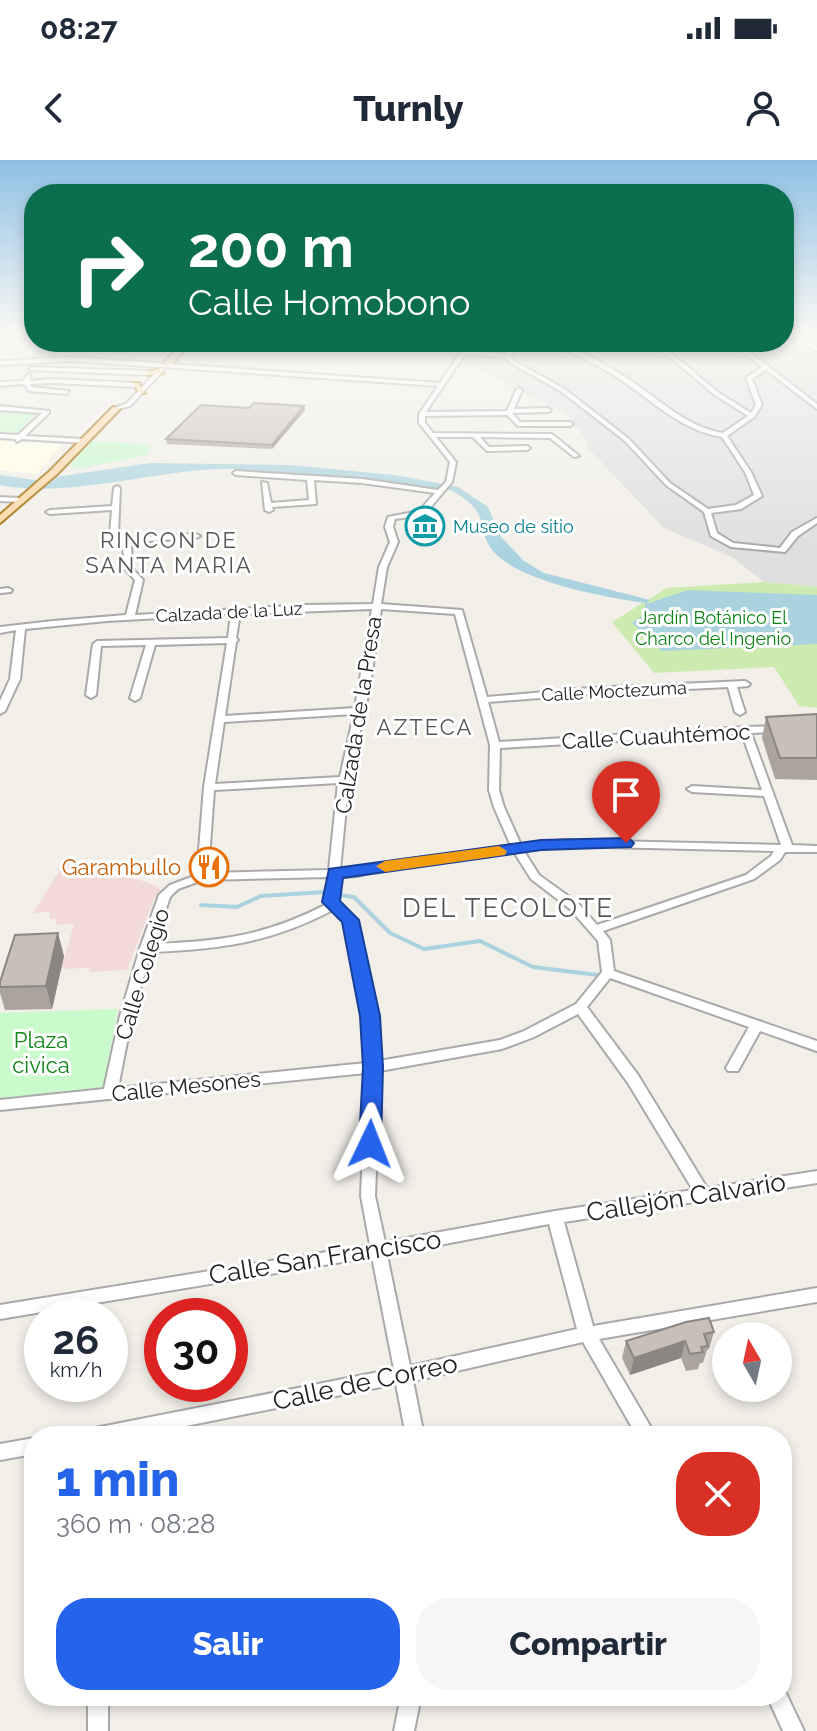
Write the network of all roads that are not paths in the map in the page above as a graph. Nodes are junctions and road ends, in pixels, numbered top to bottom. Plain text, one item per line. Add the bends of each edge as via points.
1 (128, 404) edge
2 (427, 404) edge
3 (480, 404) edge
4 (513, 404) edge
5 (581, 404) edge
6 (661, 404) edge
7 (733, 404) edge
8 (759, 404) edge
9 (0, 408) edge
10 (116, 409) joint
11 (548, 410) dead end
12 (510, 412) junction
13 (422, 414) junction
14 (473, 414) junction
15 (752, 416) junction
16 (570, 424) dead end
17 (473, 434) junction
18 (434, 435) junction
19 (724, 435) junction
20 (0, 438) edge
21 (18, 439) junction
22 (83, 442) junction
23 (527, 448) dead end
24 (576, 456) dead end
25 (236, 473) dead end
26 (310, 479) junction
27 (264, 483) dead end
28 (117, 488) dead end
29 (0, 491) edge
30 (440, 492) junction
31 (0, 499) edge
32 (20, 500) junction
33 (115, 508) junction
34 (707, 511) junction
35 (50, 512) dead end
36 (2, 517) edge
37 (817, 520) edge
38 (196, 536) dead end
39 (127, 540) junction
40 (376, 605) junction
41 (236, 612) junction
42 (130, 618) junction
43 (21, 627) junction
44 (0, 630) edge
45 (234, 640) junction
46 (152, 641) junction
47 (745, 684) dead end
48 (732, 685) junction
49 (91, 695) dead end
50 (135, 698) dead end
51 (482, 700) junction
52 (0, 711) edge
53 (360, 711) junction
54 (740, 712) dead end
55 (219, 719) junction
56 (788, 729) edge
57 (745, 730) junction
58 (495, 745) junction
59 (345, 780) junction
60 (209, 787) junction
61 (692, 789) dead end
62 (765, 793) junction
63 (517, 847) junction
64 (784, 848) junction
65 (817, 849) edge
66 (335, 873) junction
67 (202, 877) junction
68 (332, 906) junction
69 (596, 929) junction
70 (146, 948) junction
71 (608, 973) junction
72 (580, 1007) junction
73 (757, 1024) junction
74 (817, 1046) edge
75 (373, 1067) junction
76 (733, 1068) dead end
77 (110, 1095) junction
78 (0, 1105) edge
79 (817, 1177) edge
80 (703, 1194) junction
81 (555, 1217) junction
82 (378, 1250) junction
83 (817, 1295) edge
84 (0, 1312) edge
85 (587, 1334) junction
86 (404, 1375) junction
87 (146, 1426) edge
88 (413, 1426) edge
89 (641, 1426) edge
90 (24, 1448) edge
91 (0, 1452) edge
92 (98, 1706) edge
93 (409, 1706) edge
94 (782, 1706) edge
95 (98, 1731) edge
96 (404, 1731) edge
97 (794, 1731) edge

1 - 10 street
2 - 13 street
3 - 14 street
4 - 12 street
5 - 34 street via 627,440 668,484
6 - 19 street via 703,433
7 - 15 street
8 - 15 street
9 - 21 street via 47,412
10 - 22 main road
11 - 12 street
12 - 14 street
12 - 16 street via 518,424
13 - 14 street
13 - 18 street via 422,423
15 - 19 street
17 - 18 street
17 - 23 street via 487,449
17 - 24 street via 552,436
18 - 30 street via 453,462 449,482
19 - 34 street via 755,480 758,496 738,507
20 - 21 street
21 - 22 street
22 - 32 main road
25 - 26 street
26 - 27 street via 313,502 269,508
26 - 30 street
28 - 33 street
29 - 31 street via 10,493
30 - 40 street, Calzada de la Presa via 421,513 392,517 394,542
31 - 32 street
32 - 36 main road
33 - 35 street
33 - 39 street via 114,534
34 - 37 street via 714,534 731,545 758,550 782,550
38 - 39 street
39 - 42 street via 128,568 139,583
40 - 41 street, Calzada de la Luz
40 - 51 street, Calzada de la Luz via 459,612
40 - 53 street, Calzada de la Presa
41 - 42 street, Calzada de la Luz
41 - 45 street
42 - 43 street, Calzada de la Luz
43 - 44 street, Calzada de la Luz
43 - 52 street via 15,679
45 - 46 street
45 - 55 street
46 - 49 street via 97,644
46 - 50 street
47 - 48 street, Calle Moctezuma
48 - 51 street, Calle Moctezuma
48 - 54 street
51 - 58 street
53 - 55 street
53 - 59 street, Calzada de la Presa
55 - 60 street
56 - 57 street, Calle Cuauhtémoc
57 - 58 street, Calle Cuauhtémoc
57 - 62 street
58 - 63 street via 494,790
59 - 60 street
59 - 66 street, Calzada de la Presa
60 - 67 street
61 - 62 street
62 - 64 street
63 - 64 street via 595,842
63 - 66 street
63 - 69 street via 535,877
64 - 65 street
64 - 69 street via 750,877
66 - 67 street
66 - 68 street, Calzada de la Presa
67 - 70 street, Calle Colegio via 165,895
68 - 70 street via 296,926 243,942
68 - 75 street via 350,920 357,942
69 - 71 street via 607,947
70 - 77 street, Calle Colegio
71 - 72 street
71 - 73 street
72 - 75 street, Calle Mesones via 502,1044
72 - 80 street via 633,1079
73 - 74 street
73 - 76 street
75 - 77 street, Calle Mesones
75 - 82 street via 368,1196
77 - 78 street, Calle Mesones
79 - 80 street, Callejón Calvario
80 - 81 street, Callejón Calvario
81 - 82 street, Calle San Francisco
81 - 85 street
82 - 84 street, Calle San Francisco
82 - 86 street
83 - 85 street, Calle de Correo
85 - 86 street, Calle de Correo
85 - 89 street
86 - 87 street, Calle de Correo
86 - 88 street
90 - 91 street
92 - 95 street
93 - 96 street
94 - 97 street

